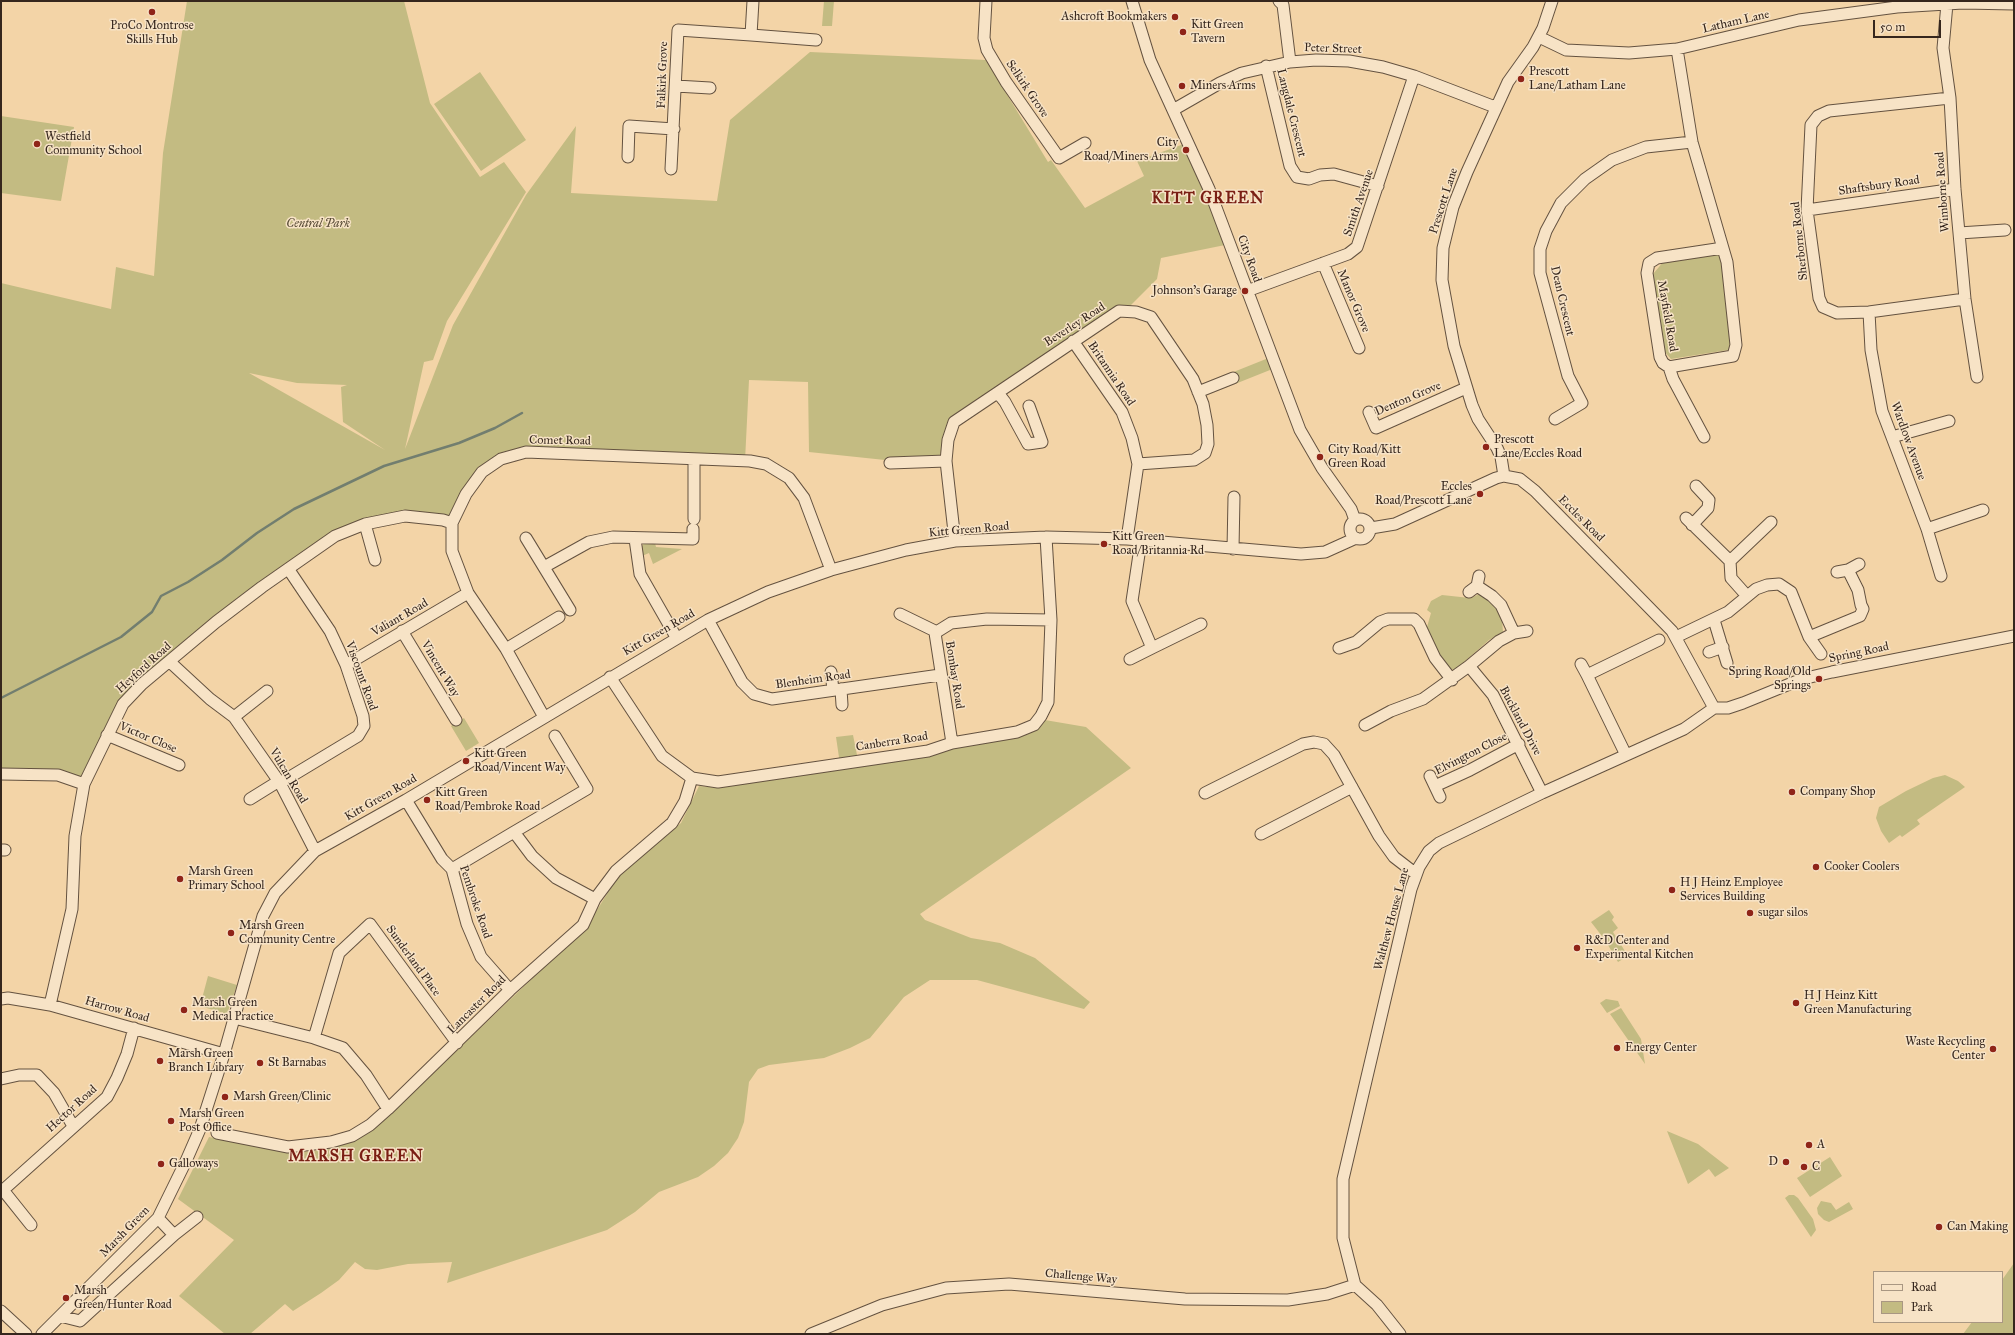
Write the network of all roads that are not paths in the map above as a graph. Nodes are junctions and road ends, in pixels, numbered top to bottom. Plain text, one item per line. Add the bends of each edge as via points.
1 (753, 1) edge
2 (986, 1) edge
3 (1132, 1) edge
4 (1279, 1) edge
5 (1552, 1) edge
6 (1947, 4) junction
7 (2014, 4) edge
8 (752, 35) junction
9 (1539, 37) junction
10 (816, 40) dead end
11 (1677, 49) junction
12 (1290, 62) junction
13 (1266, 66) junction
14 (1414, 76) junction
15 (676, 86) junction
16 (710, 88) dead end
17 (1950, 98) junction
18 (1495, 107) junction
19 (1173, 110) junction
20 (674, 129) junction
21 (1085, 142) dead end
22 (1692, 142) junction
23 (628, 157) dead end
24 (671, 169) dead end
25 (1378, 186) junction
26 (1955, 189) junction
27 (1807, 210) junction
28 (2006, 230) dead end
29 (1959, 234) junction
30 (1723, 248) junction
31 (1323, 263) junction
32 (1247, 291) junction
33 (1965, 299) junction
34 (1869, 312) junction
35 (1073, 341) junction
36 (1358, 348) dead end
37 (1668, 367) junction
38 (1233, 378) dead end
39 (1977, 378) dead end
40 (1466, 388) junction
41 (1198, 392) junction
42 (998, 393) junction
43 (1029, 406) dead end
44 (1369, 412) dead end
45 (1555, 419) dead end
46 (1949, 421) dead end
47 (1892, 436) junction
48 (1704, 437) dead end
49 (694, 459) junction
50 (946, 461) junction
51 (890, 463) dead end
52 (1138, 464) junction
53 (1504, 476) junction
54 (1696, 486) dead end
55 (1234, 497) dead end
56 (1983, 510) dead end
57 (1356, 520) junction
58 (1771, 522) dead end
59 (452, 523) junction
60 (365, 524) junction
61 (1371, 528) junction
62 (1927, 530) junction
63 (1046, 537) junction
64 (526, 538) dead end
65 (1356, 538) junction
66 (635, 539) junction
67 (1127, 539) junction
68 (1141, 541) junction
69 (955, 542) junction
70 (1233, 549) junction
71 (375, 560) dead end
72 (1730, 561) junction
73 (1859, 564) dead end
74 (544, 567) junction
75 (289, 570) junction
76 (831, 570) junction
77 (1941, 576) dead end
78 (1475, 585) dead end
79 (468, 593) junction
80 (1747, 596) junction
81 (570, 610) dead end
82 (900, 614) dead end
83 (559, 617) dead end
84 (708, 620) junction
85 (1051, 620) junction
86 (1714, 620) junction
87 (1201, 624) dead end
88 (402, 631) junction
89 (1527, 631) dead end
90 (937, 632) junction
91 (1514, 634) junction
92 (2014, 636) edge
93 (676, 637) junction
94 (1676, 637) junction
95 (1809, 637) junction
96 (1659, 640) dead end
97 (1723, 647) junction
98 (1152, 648) junction
99 (1339, 648) dead end
100 (506, 649) junction
101 (1709, 652) dead end
102 (1821, 654) dead end
103 (1130, 659) dead end
104 (170, 662) junction
105 (1727, 663) dead end
106 (1581, 664) dead end
107 (346, 665) junction
108 (1469, 666) junction
109 (831, 672) dead end
110 (940, 675) junction
111 (1587, 675) junction
112 (610, 677) junction
113 (1452, 680) junction
114 (837, 690) junction
115 (267, 691) dead end
116 (842, 705) dead end
117 (1714, 708) junction
118 (234, 717) junction
119 (544, 717) junction
120 (456, 720) dead end
121 (1365, 725) dead end
122 (107, 735) junction
123 (555, 736) dead end
124 (952, 743) junction
125 (1518, 744) junction
126 (1626, 754) junction
127 (179, 765) dead end
128 (1, 774) edge
129 (1430, 776) dead end
130 (692, 778) junction
131 (279, 782) junction
132 (84, 784) junction
133 (1435, 786) junction
134 (1352, 788) junction
135 (1204, 793) dead end
136 (1542, 793) junction
137 (1440, 797) dead end
138 (250, 799) dead end
139 (406, 800) junction
140 (514, 832) junction
141 (1261, 834) dead end
142 (315, 851) junction
143 (452, 869) junction
144 (1416, 874) junction
145 (595, 900) junction
146 (510, 990) junction
147 (1, 999) edge
148 (50, 1005) junction
149 (234, 1018) junction
150 (134, 1028) junction
151 (314, 1038) junction
152 (457, 1043) junction
153 (224, 1054) junction
154 (1, 1079) edge
155 (388, 1110) junction
156 (73, 1126) junction
157 (200, 1129) joint
158 (217, 1133) dead end
159 (2, 1191) edge
160 (196, 1217) dead end
161 (158, 1218) junction
162 (31, 1225) dead end
163 (174, 1235) junction
164 (1355, 1285) junction
165 (1, 1311) edge
166 (60, 1316) junction
167 (26, 1334) edge
168 (42, 1334) edge
169 (811, 1334) edge
170 (1400, 1334) edge

1 - 8 street
2 - 21 street, Selkirk Grove via 984,38 987,50 1059,158
3 - 19 street, City Road via 1150,60
4 - 12 street via 1283,6
5 - 9 street, Prescott Lane
6 - 7 street, Latham Lane
6 - 11 street, Latham Lane via 1897,7 1799,20
6 - 17 street, Wimborne Road via 1943,48
8 - 10 street, Falkirk Grove
8 - 15 street, Falkirk Grove via 678,30
9 - 11 street, Latham Lane via 1559,48 1575,51 1629,53
9 - 18 street, Prescott Lane via 1508,82
11 - 22 street, Mayfield Road
12 - 13 street, Peter Street
12 - 14 street, Peter Street via 1355,62 1382,66
13 - 19 street, Peter Street via 1231,77
13 - 25 street, Langdale Crescent via 1290,166 1297,176 1308,179 1334,174
14 - 18 street, Peter Street
14 - 25 street, Smith Avenue
15 - 16 street
15 - 20 street, Falkirk Grove
17 - 26 street, Wimborne Road
17 - 27 street, Sherborne Road via 1829,111 1818,116 1811,125
18 - 40 street, Prescott Lane via 1466,172 1442,248 1442,280 1446,310
19 - 32 street, City Road via 1209,189
20 - 23 street via 629,126
20 - 24 street, Falkirk Grove
22 - 30 street, Mayfield Road
22 - 45 street, Dean Crescent via 1646,147 1612,160 1585,179 1561,203 1546,231 1540,249 1540,273 1568,376 1582,403
25 - 31 street, Smith Avenue via 1357,247 1348,254
26 - 27 street, Shaftsbury Road
26 - 29 street, Wimborne Road
27 - 34 street, Sherborne Road via 1819,298 1823,307 1837,313
28 - 29 street
29 - 33 street, Wimborne Road
30 - 37 street, Mayfield Road via 1730,282 1736,345 1734,356
30 - 37 street, Mayfield Road via 1657,258 1649,263 1647,273 1660,357
31 - 32 street, Smith Avenue
31 - 36 street, Manor Grove
32 - 57 street, City Road via 1300,430
33 - 34 street, Sherborne Road
33 - 39 street, Wimborne Road
34 - 47 street, Wardlow Avenue via 1876,381 1882,412
35 - 41 street, Beverley Road via 1119,312 1136,312 1151,317
35 - 42 street, Beverley Road
35 - 52 street, Britannia Road via 1122,412
37 - 48 street
38 - 41 street
40 - 44 street, Denton Grove via 1376,428
40 - 53 street, Prescott Lane via 1478,419 1501,457
41 - 52 street, Beverley Road via 1207,425 1206,454 1194,460
42 - 43 street via 1028,444 1042,442
42 - 50 street, Beverley Road via 954,422 948,440
46 - 47 street
47 - 62 street, Wardlow Avenue
49 - 59 street, Comet Road via 526,452 500,459 482,472 466,494
49 - 66 street via 693,539
49 - 76 street, Comet Road via 766,464 789,478 804,498
50 - 51 street
50 - 69 street, Beverley Road
52 - 67 street, Britannia Road
53 - 61 street via 1489,480 1395,524
53 - 94 street, Eccles Road via 1520,479 1535,491 1658,615
54 - 72 street via 1709,500 1708,508 1689,522
55 - 70 street
56 - 62 street
57 - 61 street via 1366,520
57 - 65 street via 1350,528 1351,534
58 - 72 street
59 - 60 street, Heyford Road via 404,516
59 - 79 street, Comet Road via 452,551
60 - 71 street
60 - 75 street, Heyford Road via 335,536
61 - 65 street via 1366,537
62 - 77 street, Wardlow Avenue
63 - 67 street, Kitt Green Road
63 - 69 street, Kitt Green Road
63 - 85 street, Canberra Road
64 - 74 street
65 - 70 street, Kitt Green Road via 1332,550 1316,554
66 - 74 street via 613,538 589,542
66 - 93 street via 640,574
67 - 68 street, Kitt Green Road
68 - 70 street, Kitt Green Road
68 - 98 street via 1132,601
69 - 76 street, Kitt Green Road via 906,550
72 - 80 street via 1731,578
73 - 95 street via 1842,571 1858,590 1862,605 1860,616
74 - 81 street
75 - 104 street, Heyford Road via 216,622
75 - 107 street, Viscount Road via 330,631
76 - 84 street, Kitt Green Road via 768,592
78 - 91 street via 1501,605
79 - 88 street, Valiant Road
79 - 100 street, Comet Road
80 - 86 street
80 - 95 street via 1767,585 1779,584 1788,588 1794,596
82 - 90 street
83 - 100 street
84 - 93 street, Kitt Green Road
84 - 114 street, Blenheim Road via 742,682 754,694 772,699
85 - 90 street, Bombay Road via 987,619 951,623
85 - 124 street, Canberra Road via 1048,702 1034,725 1017,732
86 - 94 street
86 - 97 street
87 - 98 street
88 - 107 street, Valiant Road
88 - 120 street, Vincent Way
89 - 91 street
90 - 110 street, Bombay Road via 935,633
91 - 108 street via 1486,650
92 - 117 street, Spring Road via 1832,672 1802,680 1728,708
93 - 112 street, Kitt Green Road
94 - 117 street, Eccles Road
95 - 102 street
96 - 111 street via 1645,653
97 - 101 street
97 - 105 street
98 - 103 street
99 - 113 street via 1356,642 1388,618 1420,619 1435,658
100 - 119 street, Comet Road
104 - 118 street, Vulcan Road
104 - 122 street, Heyford Road via 142,684 123,704
106 - 111 street
107 - 131 street, Viscount Road via 364,726 358,736
108 - 113 street
108 - 125 street, Buckland Drive via 1494,695
109 - 114 street
110 - 114 street, Blenheim Road
110 - 124 street, Bombay Road
111 - 126 street
112 - 119 street, Kitt Green Road
112 - 130 street, Canberra Road via 662,756
113 - 121 street via 1423,699
114 - 116 street
115 - 118 street
117 - 126 street, Walthew House Lane via 1684,729
118 - 131 street, Vulcan Road
119 - 139 street, Kitt Green Road
122 - 127 street, Victor Close
122 - 132 street, Heyford Road
123 - 140 street via 587,789
124 - 130 street, Canberra Road via 928,751 858,760 804,771
125 - 133 street, Elvington Close
125 - 136 street, Buckland Drive
126 - 136 street, Walthew House Lane
128 - 132 street via 58,775
129 - 133 street
130 - 145 street, Lancaster Road via 685,802 672,823 616,871
131 - 138 street, Viscount Road
131 - 142 street, Vulcan Road
132 - 148 street, Heyford Road via 76,836 72,909
133 - 137 street
134 - 135 street via 1329,748 1314,742 1303,744
134 - 141 street
134 - 144 street via 1379,836 1394,856
136 - 144 street, Walthew House Lane via 1439,843 1426,854
139 - 142 street, Kitt Green Road
139 - 143 street, Pembroke Road via 442,859
140 - 143 street
140 - 145 street via 532,856 556,878
142 - 149 street, Kitt Green Road via 275,893 263,916
143 - 146 street, Pembroke Road via 467,924 481,957
144 - 164 street, Walthew House Lane via 1343,1179 1343,1238
145 - 146 street, Lancaster Road via 583,925
146 - 152 street, Lancaster Road
147 - 148 street, Harrow Road
148 - 150 street, Harrow Road
149 - 151 street
149 - 153 street, Kitt Green Road
150 - 153 street, Harrow Road
150 - 156 street, Hector Road via 121,1068 106,1097
151 - 152 street, Sunderland Place via 339,953 370,924
151 - 155 street via 343,1048 366,1075
152 - 155 street, Lancaster Road
153 - 157 street, Kitt Green Road
154 - 156 street via 19,1075 38,1075 54,1093
155 - 158 street, Lancaster Road via 352,1136 331,1142 288,1147
156 - 159 street, Hector Road
157 - 161 street, Marsh Green
159 - 162 street
160 - 163 street
161 - 163 street
161 - 166 street, Marsh Green
163 - 166 street via 80,1321
164 - 169 street, Challenge Way via 1327,1294 1288,1300 1185,1299 1010,1284 946,1288 882,1305
164 - 170 street via 1377,1305
165 - 167 street
166 - 168 street, Marsh Green

